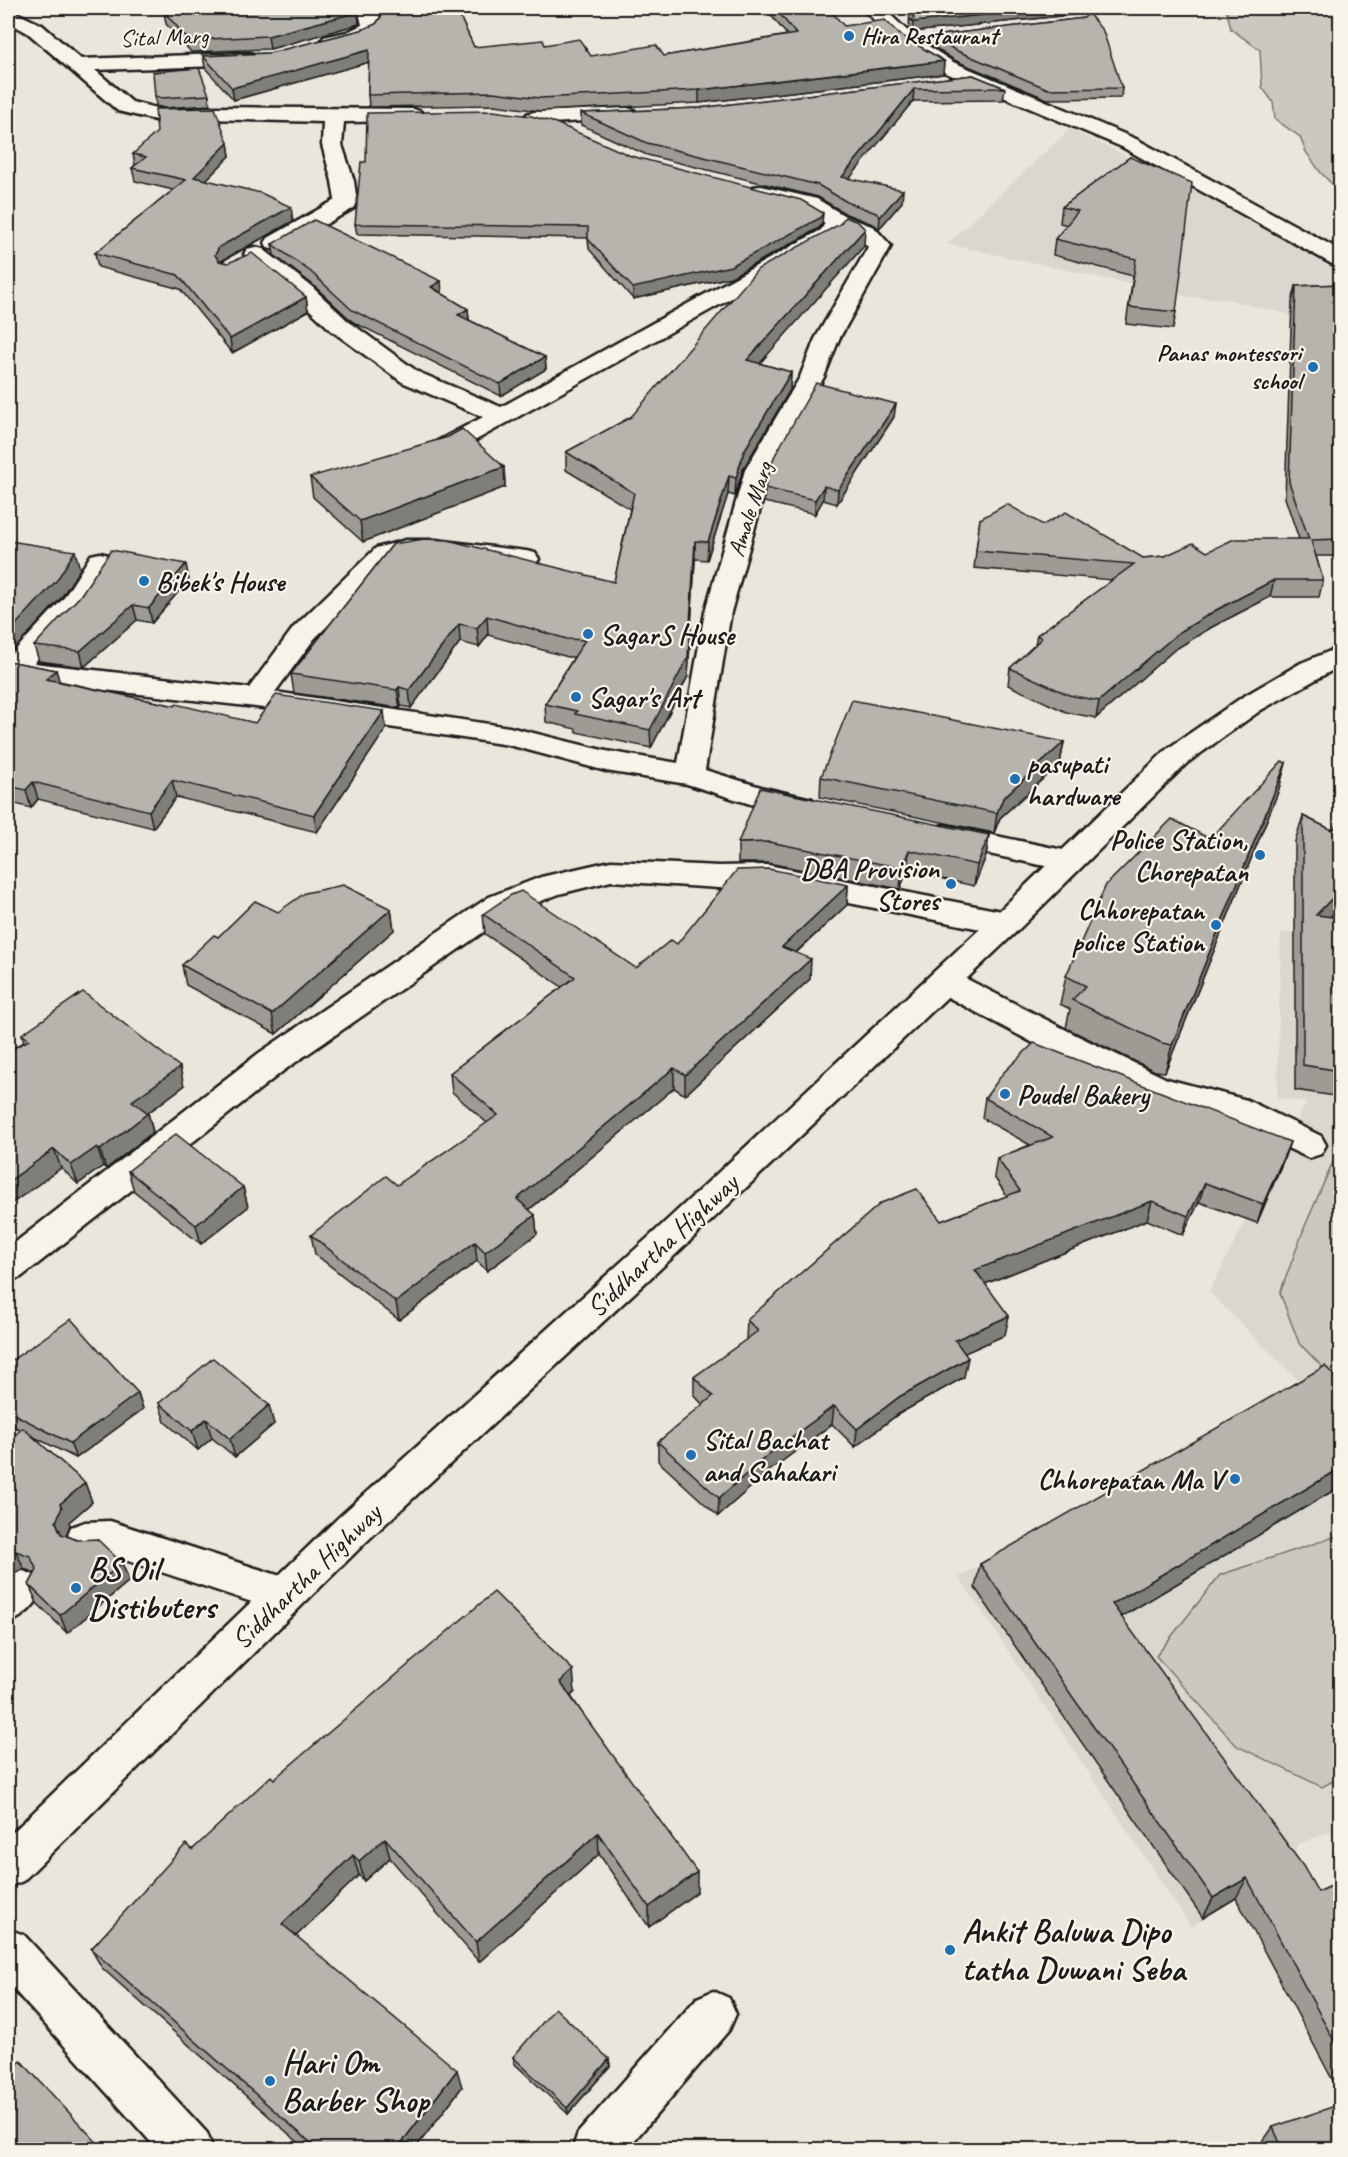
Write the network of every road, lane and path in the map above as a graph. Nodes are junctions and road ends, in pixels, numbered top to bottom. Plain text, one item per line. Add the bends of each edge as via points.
1 (367, 8) edge
2 (872, 8) edge
3 (8, 15) edge
4 (940, 36) edge
5 (906, 40) junction
6 (315, 44) edge
7 (271, 57) edge
8 (76, 65) junction
9 (972, 78) junction
10 (936, 82) edge
11 (652, 113) edge
12 (437, 114) edge
13 (334, 116) junction
14 (578, 135) edge
15 (744, 187) edge
16 (837, 221) junction
17 (1341, 259) edge
18 (502, 416) junction
19 (408, 458) edge
20 (526, 559) edge
21 (100, 561) edge
22 (1341, 656) edge
23 (11, 668) edge
24 (256, 698) junction
25 (690, 775) junction
26 (828, 812) edge
27 (920, 830) edge
28 (1068, 861) junction
29 (1006, 923) junction
30 (944, 981) junction
31 (1310, 1145) dead end
32 (8, 1267) edge
33 (85, 1539) edge
34 (285, 1595) junction
35 (8, 1866) edge
36 (8, 1951) edge
37 (713, 2014) dead end
38 (190, 2150) edge
39 (595, 2150) edge

1 - 6 main road via 372,25 369,30
2 - 5 main road
3 - 8 main road via 35,29
4 - 5 main road
5 - 9 main road
7 - 8 main road, Sital Marg
8 - 13 main road via 125,107 164,116
9 - 10 main road
9 - 17 main road via 1129,143
11 - 14 main road via 524,117 564,127
12 - 13 main road
13 - 18 main road via 332,146 346,203 247,258 303,291 340,326 410,377
15 - 16 main road via 809,204
16 - 18 main road via 831,234
16 - 25 main road, Amale Marg via 866,232 880,246 758,470 718,612
18 - 19 main road via 440,450
20 - 24 main road via 436,548 406,548 385,554 304,633
21 - 23 main road via 73,604
22 - 28 main road, Siddhartha Highway via 1251,704 1176,756
23 - 24 main road
24 - 25 main road via 509,736 606,761
25 - 26 main road via 760,797
27 - 28 main road
28 - 29 main road, Siddhartha Highway
29 - 30 main road, Siddhartha Highway
29 - 32 main road via 768,876 611,872 552,885 500,905 271,1062
30 - 31 main road via 1158,1089 1235,1109
30 - 34 main road, Siddhartha Highway
33 - 34 main road via 110,1538
34 - 35 main road, Siddhartha Highway
36 - 38 main road
37 - 39 main road

